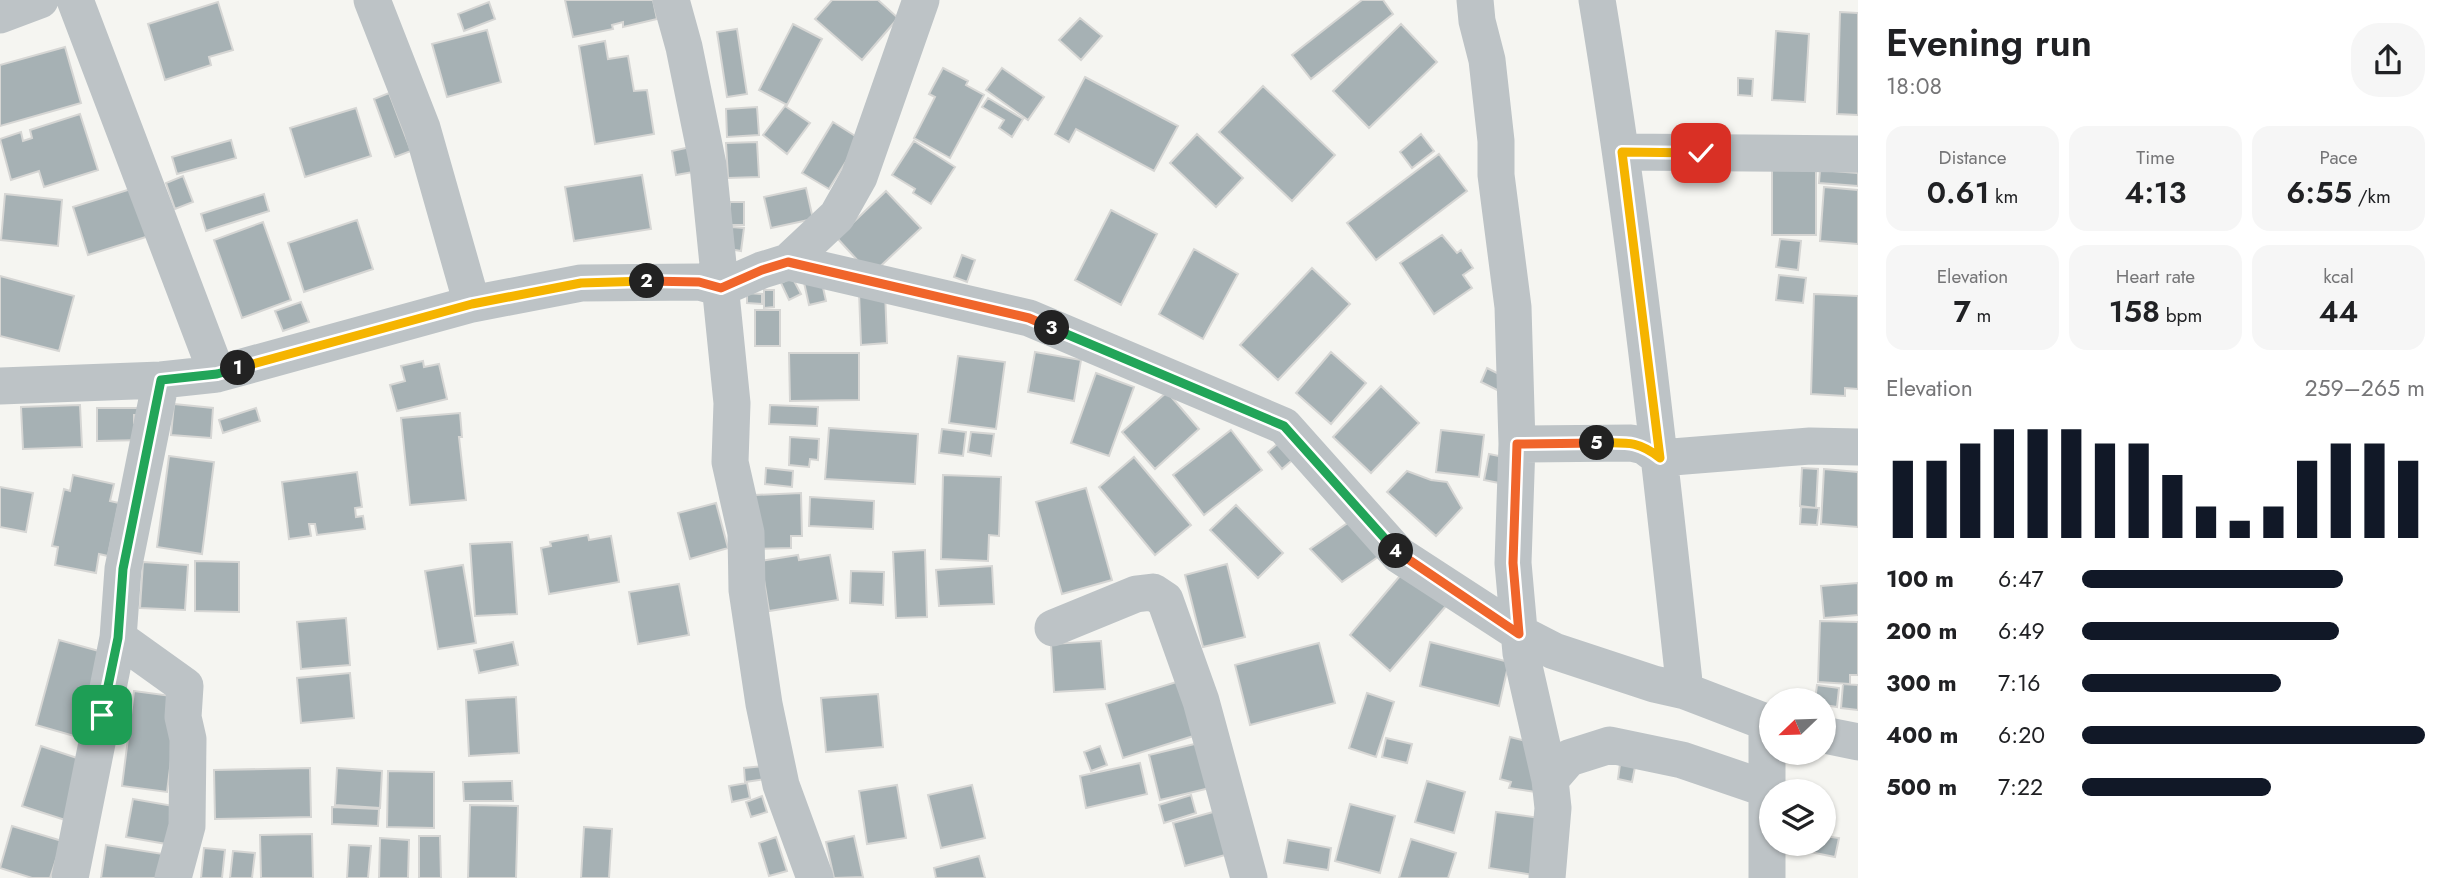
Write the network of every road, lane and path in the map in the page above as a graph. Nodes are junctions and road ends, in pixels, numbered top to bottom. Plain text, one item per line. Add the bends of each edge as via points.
1 (40, 0) edge
2 (75, 0) edge
3 (372, 0) edge
4 (671, 0) edge
5 (921, 0) edge
6 (1475, 0) edge
7 (1597, 0) edge
8 (0, 15) edge
9 (1622, 152) junction
10 (1858, 154) edge
11 (788, 262) junction
12 (721, 288) junction
13 (472, 304) junction
14 (217, 374) junction
15 (161, 380) junction
16 (0, 386) edge
17 (1517, 444) junction
18 (1858, 447) edge
19 (1660, 458) junction
20 (1053, 628) dead end
21 (1519, 634) junction
22 (118, 638) junction
23 (1685, 691) junction
24 (1759, 720) edge
25 (1836, 737) edge
26 (1858, 742) edge
27 (1550, 779) junction
28 (1759, 786) edge
29 (1767, 856) edge
30 (70, 878) edge
31 (173, 878) edge
32 (815, 878) edge
33 (1249, 878) edge
34 (1547, 878) edge
35 (1767, 878) edge

1 - 8 street
2 - 14 street
3 - 13 street via 422,128
4 - 12 street via 708,165
5 - 11 street via 859,177 837,216
6 - 17 street via 1487,60 1513,307
7 - 9 street
9 - 10 street
9 - 19 street
11 - 12 street
11 - 21 street via 1029,318 1284,426 1399,555
12 - 13 street via 699,282 581,283
12 - 32 street via 732,403 730,462 746,533 747,590 764,704 781,785
13 - 14 street
14 - 15 street
15 - 16 street
15 - 22 street via 123,569
17 - 19 street via 1631,443
17 - 21 street via 1513,563
18 - 19 street via 1810,446
19 - 23 street
20 - 33 street via 1136,594 1153,592 1165,600 1194,676
21 - 23 street via 1594,665
21 - 27 street
22 - 30 street
22 - 31 street via 185,686 187,826
23 - 24 street
25 - 26 street
27 - 28 street via 1569,758 1610,746 1682,761
27 - 34 street via 1553,808
29 - 35 street

